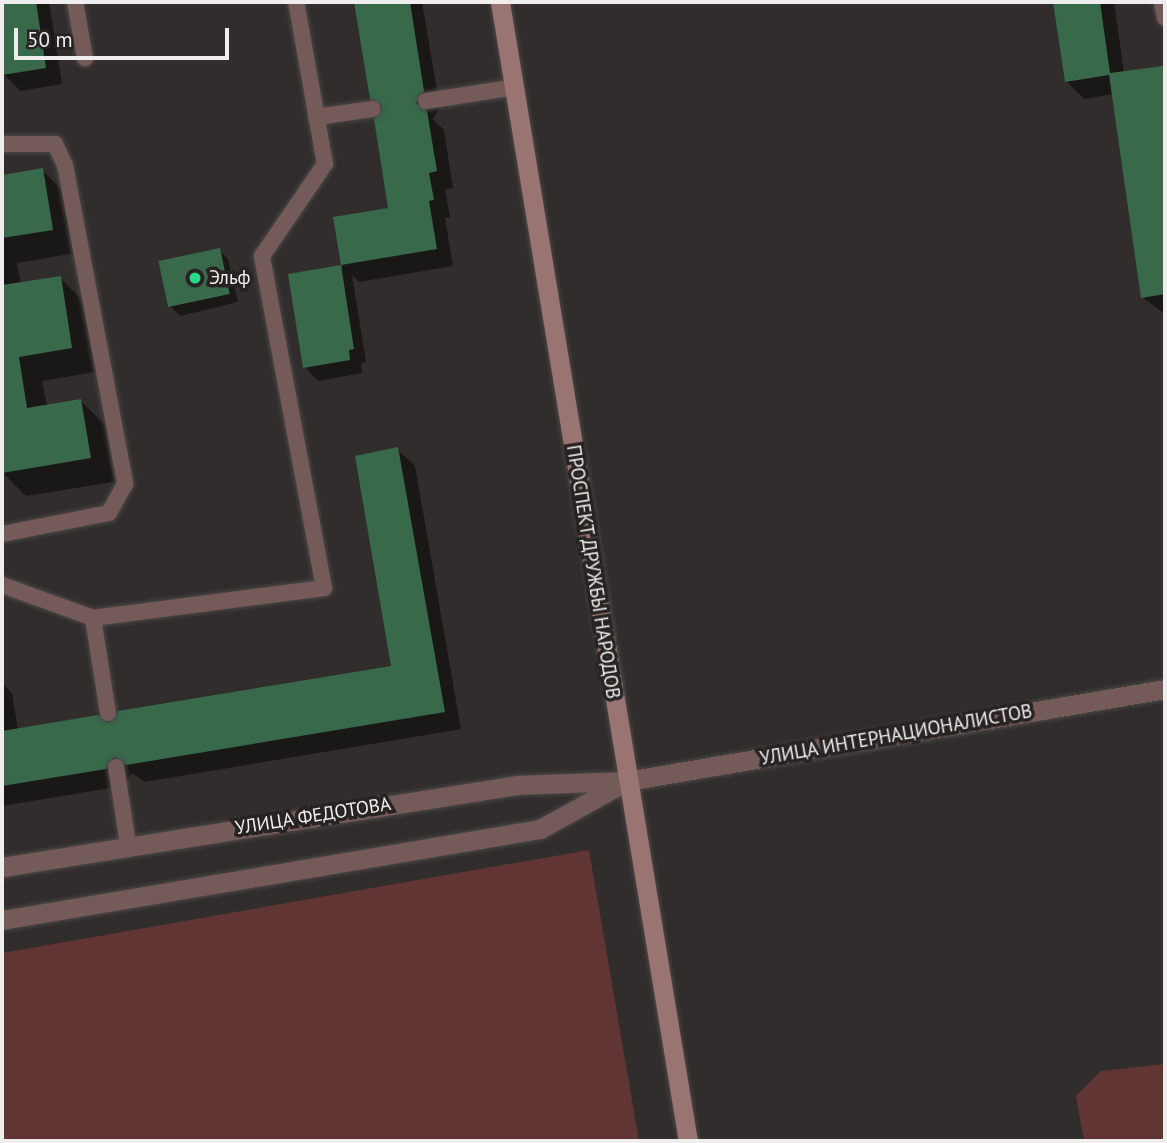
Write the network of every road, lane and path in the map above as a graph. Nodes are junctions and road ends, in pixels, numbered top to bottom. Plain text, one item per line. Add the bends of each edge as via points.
1 (75, 2) edge
2 (296, 2) edge
3 (500, 2) edge
4 (1162, 2) edge
5 (1165, 18) edge
6 (85, 58) dead end
7 (515, 87) junction
8 (426, 101) dead end
9 (372, 109) dead end
10 (316, 117) junction
11 (2, 144) edge
12 (2, 534) edge
13 (2, 585) edge
14 (93, 618) junction
15 (1165, 689) edge
16 (108, 713) dead end
17 (116, 767) dead end
18 (627, 781) junction
19 (128, 844) junction
20 (2, 867) edge
21 (2, 920) edge
22 (688, 1141) edge

1 - 6 lane
2 - 10 lane
3 - 7 main road, ПРОСПЕКТ ДРУЖБЫ НАРОДОВ
4 - 5 lane
7 - 8 lane
7 - 18 main road, ПРОСПЕКТ ДРУЖБЫ НАРОДОВ
9 - 10 lane
10 - 14 lane via 325,164 262,256 324,588
11 - 12 lane via 55,144 65,165 125,484 109,513
13 - 14 lane
14 - 16 lane
15 - 18 street, УЛИЦА ИНТЕРНАЦИОНАЛИСТОВ
17 - 19 lane
18 - 19 street, УЛИЦА ФЕДОТОВА via 517,785
18 - 21 street via 540,829
18 - 22 main road, ПРОСПЕКТ ДРУЖБЫ НАРОДОВ
19 - 20 street, УЛИЦА ФЕДОТОВА

